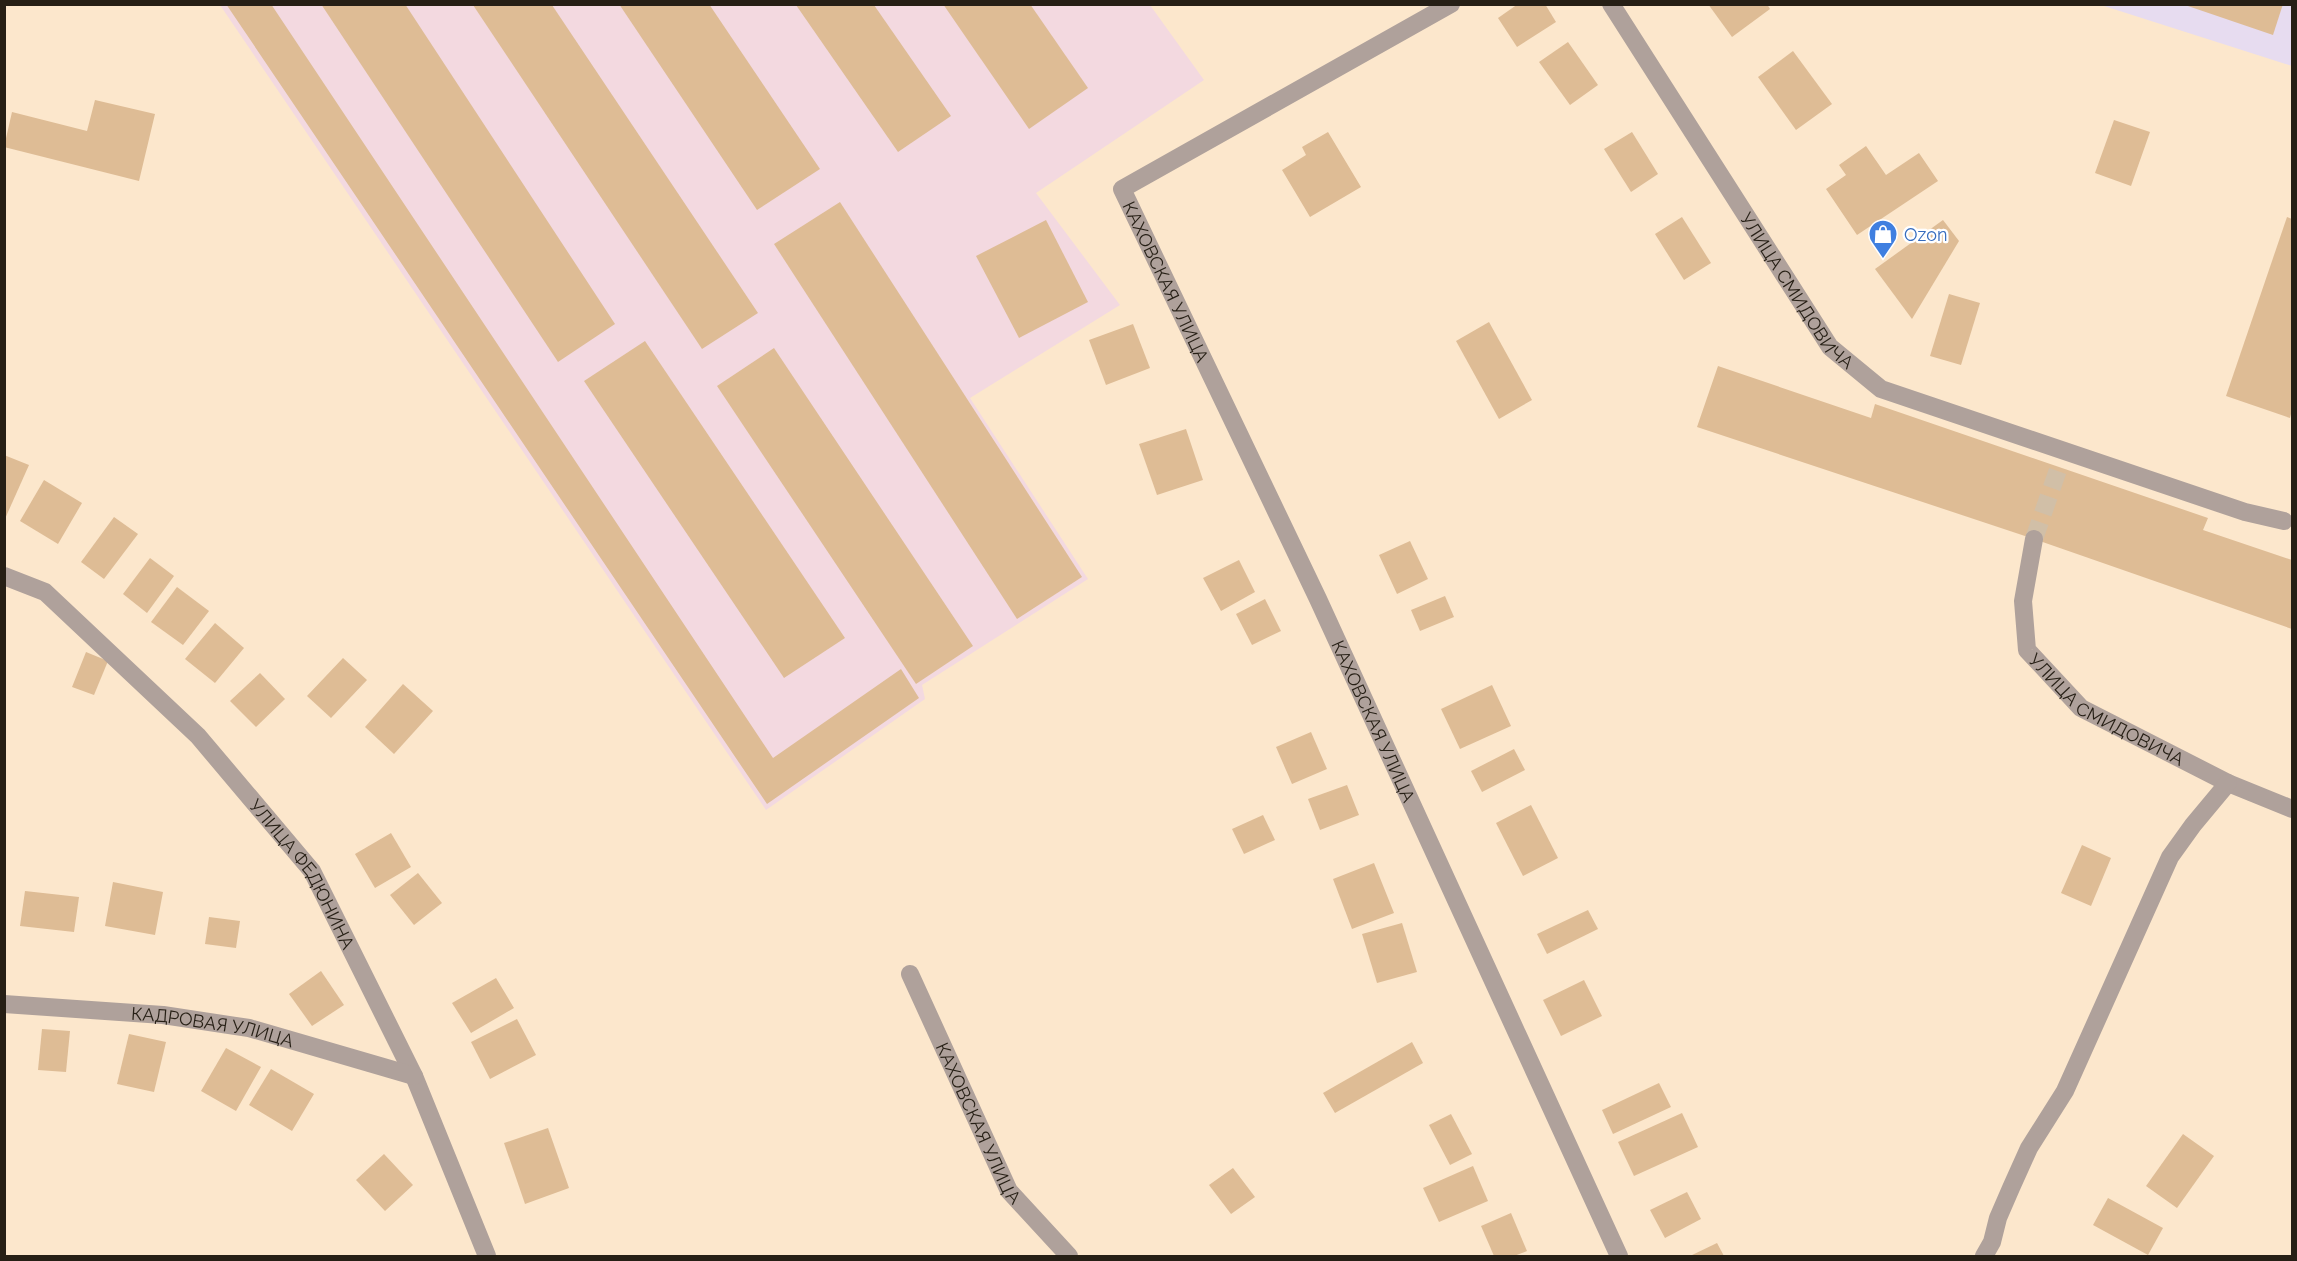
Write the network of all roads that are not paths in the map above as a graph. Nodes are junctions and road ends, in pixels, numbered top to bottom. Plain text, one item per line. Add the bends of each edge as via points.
1 (1451, 4) edge
2 (1611, 4) edge
3 (2284, 521) dead end
4 (2034, 539) tunnel mouth
5 (4, 576) edge
6 (2228, 783) junction
7 (2292, 809) edge
8 (910, 974) dead end
9 (4, 1004) edge
10 (414, 1076) junction
11 (487, 1257) edge
12 (1070, 1257) edge
13 (1619, 1257) edge
14 (1984, 1257) edge

1 - 13 street, КАХОВСКАЯ УЛИЦА via 1122,189 1318,599
2 - 3 street, УЛИЦА СМИДОВИЧА via 1830,347 1881,389 2062,459
4 - 6 street, УЛИЦА СМИДОВИЧА via 2023,601 2027,650 2081,708
5 - 10 street, УЛИЦА ФЕДЮНИНА via 45,592 198,736 312,871
6 - 7 street, УЛИЦА СМИДОВИЧА
6 - 14 street via 2170,857 2065,1091 2029,1148
8 - 12 street, КАХОВСКАЯ УЛИЦА via 1009,1191
9 - 10 street, КАДРОВАЯ УЛИЦА via 163,1015 249,1028
10 - 11 street, УЛИЦА ФЕДЮНИНА

